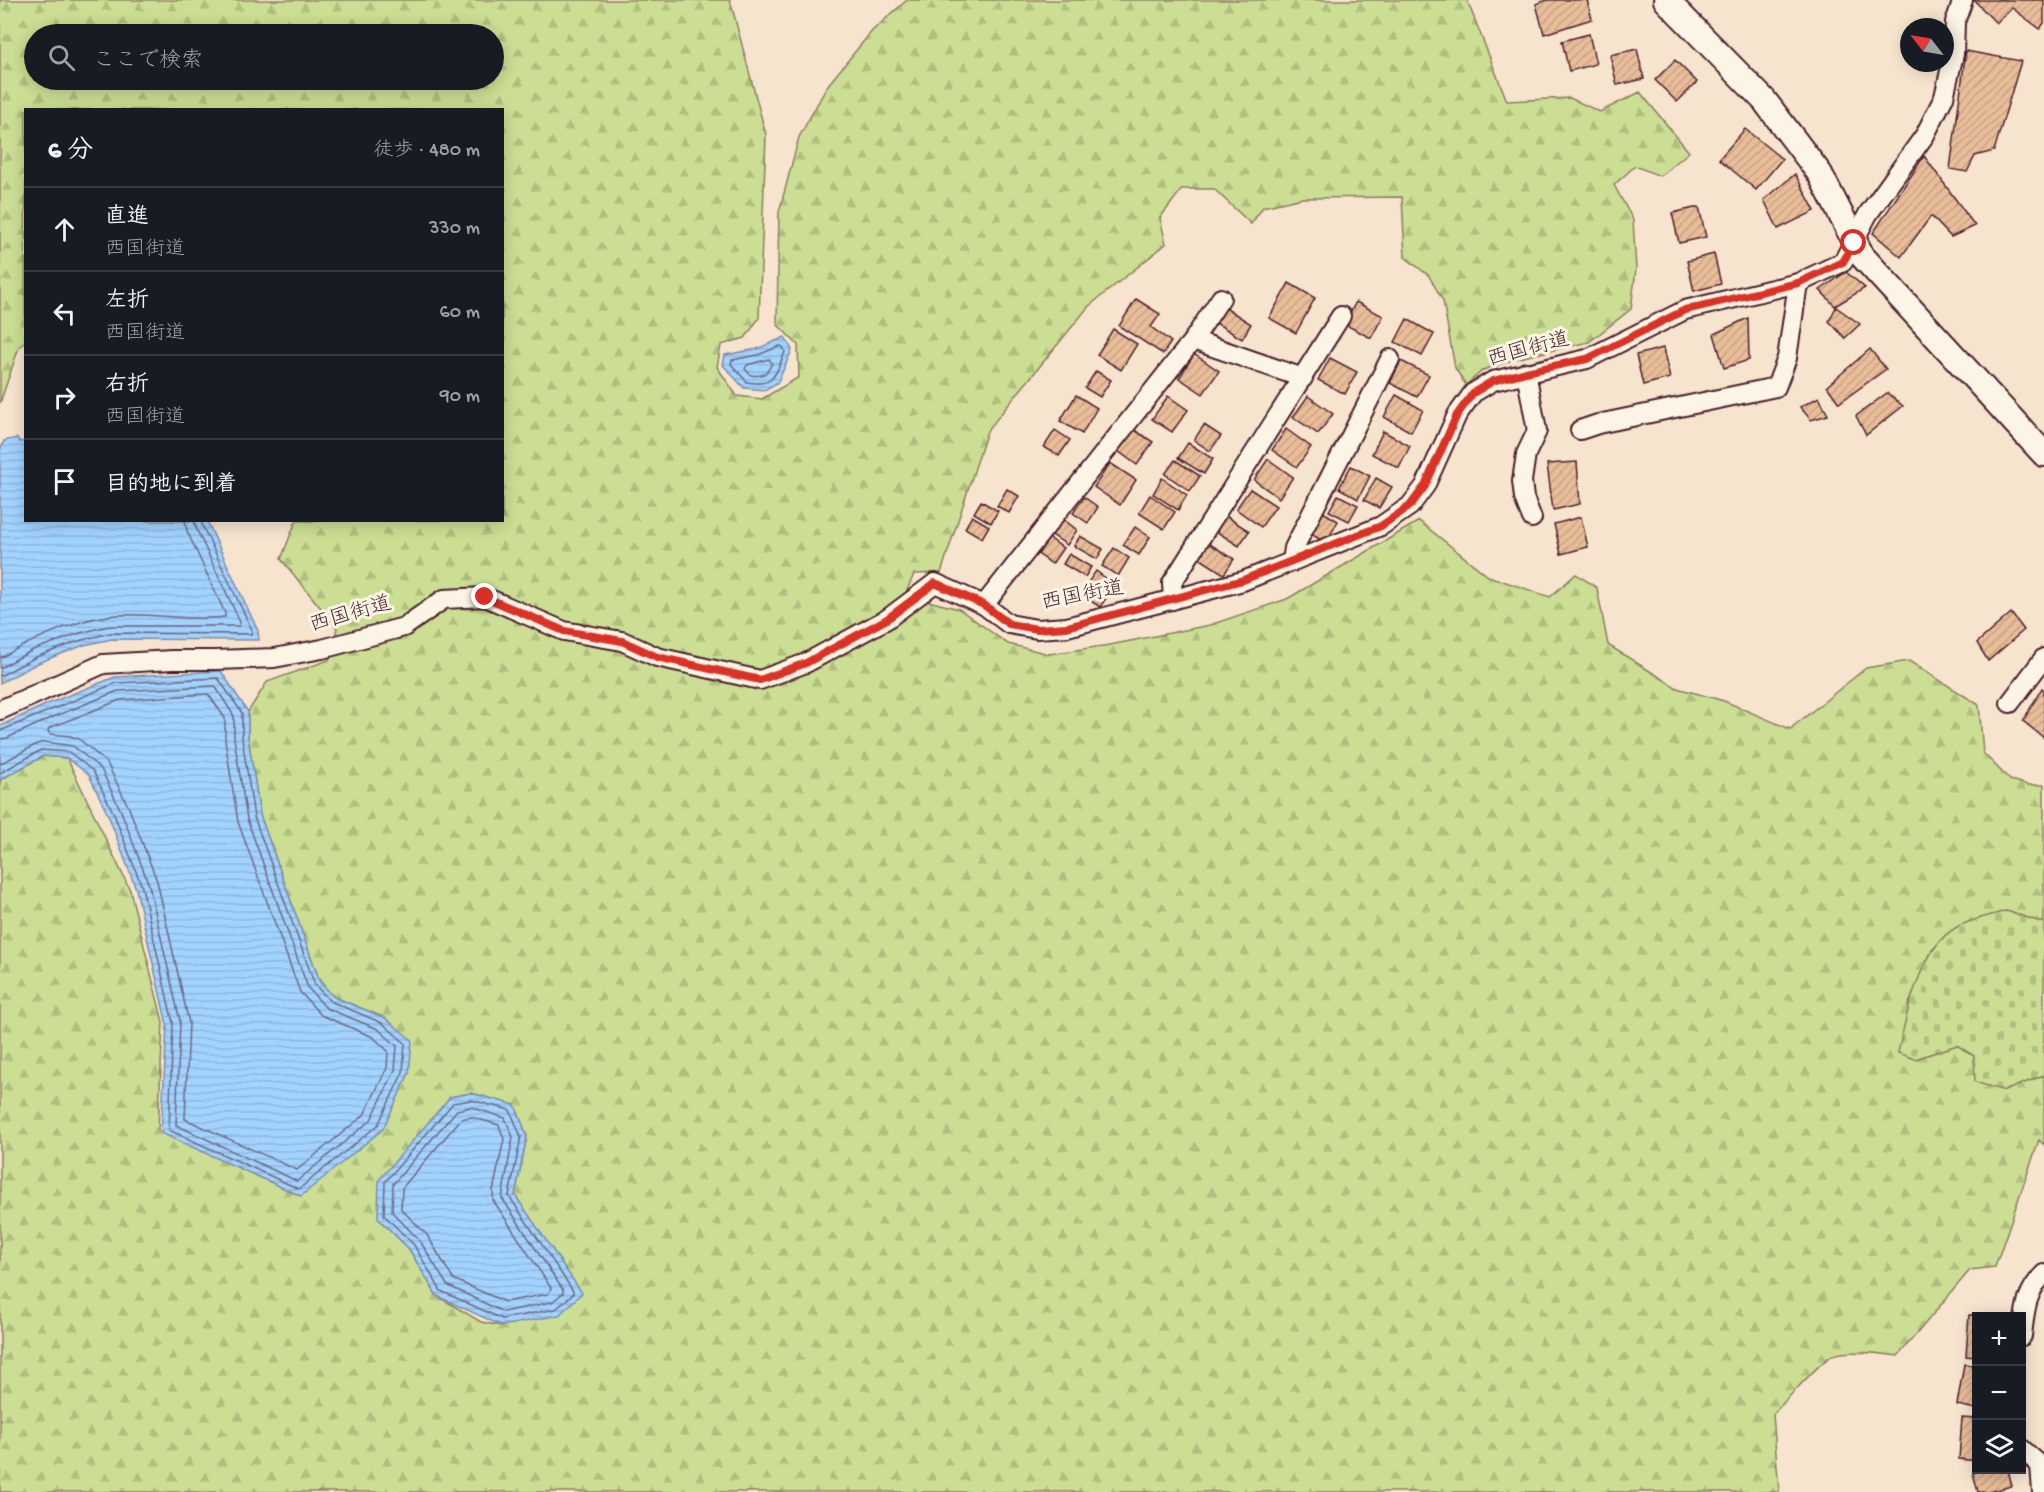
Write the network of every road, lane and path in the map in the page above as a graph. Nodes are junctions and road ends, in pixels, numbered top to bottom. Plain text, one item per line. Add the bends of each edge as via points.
1 (1666, 0) edge
2 (1962, 0) edge
3 (1854, 243) junction
4 (1798, 283) junction
5 (1221, 298) dead end
6 (1341, 316) dead end
7 (1193, 340) junction
8 (1390, 359) dead end
9 (1526, 372) junction
10 (1303, 378) junction
11 (1581, 430) dead end
12 (2044, 454) edge
13 (1532, 518) dead end
14 (1292, 562) junction
15 (1173, 600) junction
16 (984, 605) junction
17 (2044, 658) edge
18 (2010, 703) dead end
19 (0, 710) edge
20 (2044, 1274) edge
21 (2025, 1312) edge
22 (2026, 1452) edge
23 (2042, 1465) edge
24 (2042, 1492) edge

1 - 3 street via 1764,100 1820,174
2 - 3 street, 西国街道 via 1944,97 1925,135 1868,214
3 - 4 street, 西国街道 via 1843,262
3 - 12 street
4 - 9 street, 西国街道 via 1685,310 1587,359
4 - 11 street via 1787,358 1776,387
5 - 7 street
6 - 10 street
7 - 10 street
7 - 16 street
8 - 14 street via 1294,548
9 - 13 street via 1537,431 1526,454 1522,481
9 - 14 street, 西国街道 via 1493,381 1473,393 1457,415 1425,486 1410,506 1381,526
10 - 15 street via 1172,583
14 - 15 street, 西国街道
15 - 16 street, 西国街道 via 1067,627 1037,629 1009,624
16 - 19 street, 西国街道 via 935,583 887,619 806,663 760,680 657,657 622,641 564,631 485,597 444,599 404,627 322,649 274,658 103,663
17 - 18 street
20 - 21 street via 2033,1285
22 - 23 street
23 - 24 street

